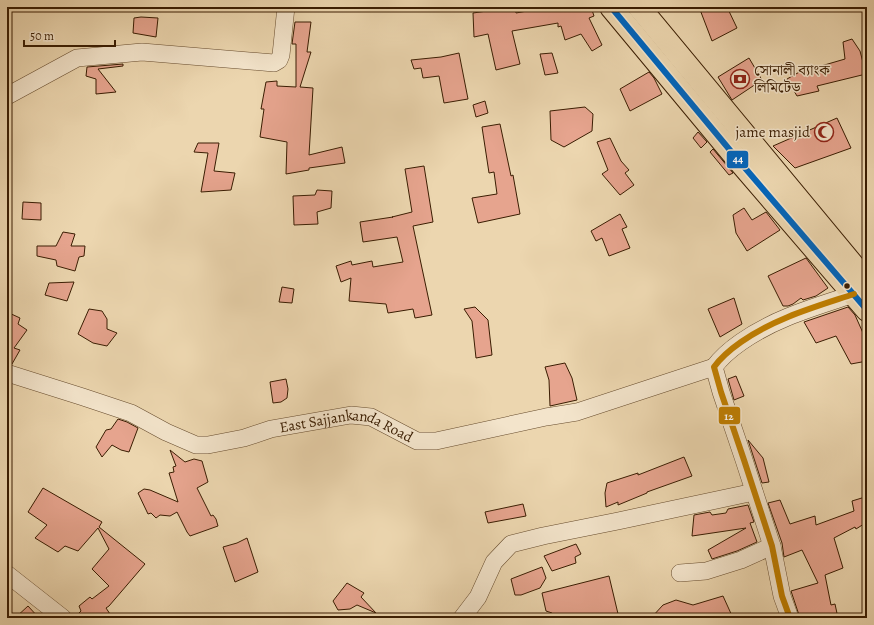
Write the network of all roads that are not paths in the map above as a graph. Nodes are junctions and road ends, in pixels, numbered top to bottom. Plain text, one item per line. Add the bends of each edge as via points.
1 (286, 7) edge
2 (611, 7) edge
3 (639, 7) edge
4 (7, 96) edge
5 (863, 296) edge
6 (714, 367) junction
7 (7, 373) edge
8 (754, 492) junction
9 (772, 546) junction
10 (680, 573) dead end
11 (7, 574) edge
12 (63, 618) edge
13 (462, 618) edge
14 (790, 618) edge

1 - 4 street via 281,55 274,63 142,52 77,58
2 - 5 main road via 740,161
3 - 5 main road
5 - 6 street via 811,308 784,318 754,333 721,358
6 - 7 street, East Sajjankanda Road via 577,412 436,441 417,441 371,417 351,415 271,429 208,446 196,445 131,413
6 - 8 street
8 - 9 street
8 - 13 street via 511,544 494,562 478,597
9 - 10 street via 741,560 706,571
9 - 14 street via 782,596
11 - 12 street

